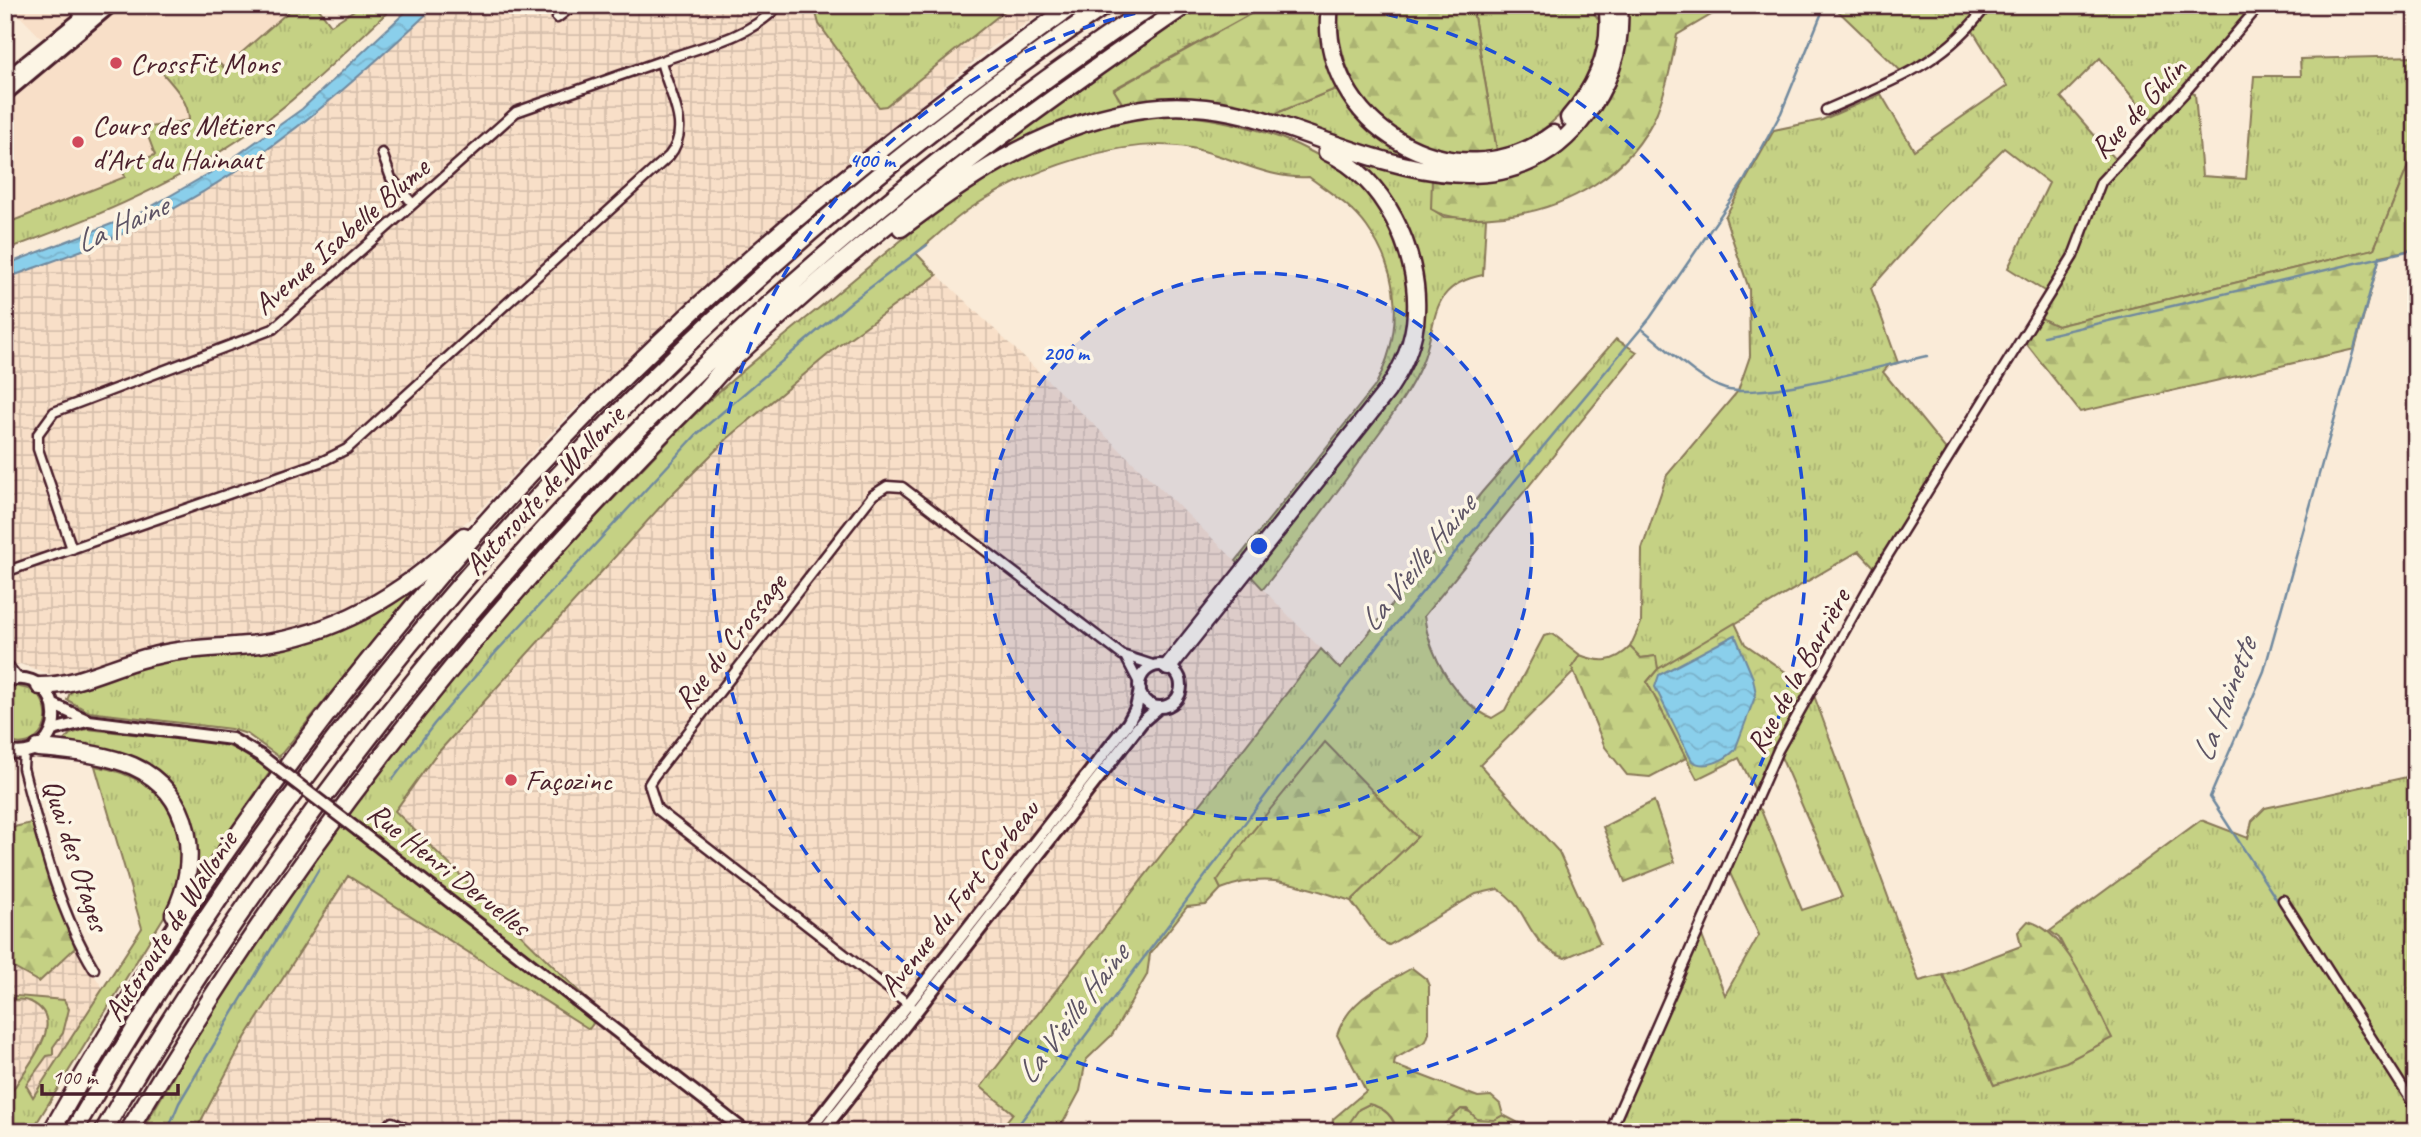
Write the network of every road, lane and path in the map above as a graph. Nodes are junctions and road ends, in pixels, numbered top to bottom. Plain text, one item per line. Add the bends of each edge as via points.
1 (73, 5) edge
2 (98, 5) edge
3 (111, 5) edge
4 (574, 5) edge
5 (775, 5) edge
6 (1073, 5) edge
7 (1107, 5) edge
8 (1153, 5) edge
9 (1186, 5) edge
10 (1330, 5) edge
11 (1607, 5) edge
12 (1619, 5) edge
13 (1987, 5) edge
14 (2260, 5) edge
15 (557, 18) dead end
16 (82, 19) junction
17 (661, 61) junction
18 (5, 80) edge
19 (5, 94) edge
20 (1826, 110) dead end
21 (1286, 128) junction
22 (382, 153) dead end
23 (413, 204) junction
24 (2073, 256) joint
25 (703, 393) junction
26 (520, 486) junction
27 (72, 549) junction
28 (5, 572) edge
29 (1126, 658) junction
30 (5, 662) edge
31 (1162, 666) junction
32 (18, 678) junction
33 (5, 681) edge
34 (40, 685) junction
35 (1140, 687) junction
36 (54, 705) junction
37 (1159, 707) junction
38 (89, 721) junction
39 (53, 730) junction
40 (31, 750) junction
41 (5, 751) edge
42 (2283, 900) dead end
43 (94, 969) dead end
44 (126, 1001) junction
45 (912, 1006) junction
46 (2416, 1108) edge
47 (51, 1132) edge
48 (74, 1132) edge
49 (103, 1132) edge
50 (128, 1132) edge
51 (378, 1132) edge
52 (414, 1132) edge
53 (746, 1132) edge
54 (808, 1132) edge
55 (821, 1132) edge
56 (1610, 1132) edge

1 - 16 street
2 - 16 main road
3 - 19 main road
4 - 15 street
5 - 17 street, Avenue Isabelle Blume via 764,21 747,30
6 - 26 highway via 976,75 785,229 614,389
7 - 48 highway, Autoroute de Wallonie via 990,88 798,244 702,331 532,502 369,693 295,790 156,994
8 - 49 highway, Autoroute de Wallonie via 1005,110 812,267 720,349 552,519 390,707 317,806 177,1008
9 - 25 highway via 920,199 779,318
10 - 11 highway via 1329,38 1336,66 1346,91 1367,119 1413,151 1451,161 1478,162 1511,155 1545,140 1581,105 1602,62 1608,38
12 - 21 highway via 1618,48 1603,91 1576,127 1526,161 1481,173 1420,170
13 - 20 street via 1945,52
14 - 24 street, Rue de Ghlin via 2110,169 2096,192
16 - 18 main road
17 - 23 street, Avenue Isabelle Blume via 516,112
17 - 27 street via 680,123 674,151 353,445 323,461
21 - 25 highway via 1230,112 1151,107 1092,120 1043,138 981,171 894,232
21 - 31 highway via 1300,141 1339,158 1391,213 1411,263 1416,312 1412,338 1407,358 1387,391
22 - 23 street via 391,178
23 - 27 street, Avenue Isabelle Blume via 274,329 62,407 48,418 38,434 38,449
24 - 56 street, Rue de la Barrière via 1898,537 1778,750
25 - 50 highway via 566,533 406,721 263,917
26 - 34 highway via 420,575 376,605 340,622 261,643 157,655 67,684
26 - 44 highway via 277,779
27 - 28 street
29 - 31 street
29 - 35 street
29 - 45 street, Rue du Crossage via 902,487 887,486 873,495 654,776 649,785 657,809
30 - 32 street
31 - 35 street via 1146,671
31 - 37 street via 1178,675 1180,694 1171,704
32 - 33 street
32 - 34 street
34 - 36 street
35 - 37 street via 1146,702
35 - 45 street, Avenue du Fort Corbeau via 1128,723
36 - 38 street, Rue Henri Deruelles
36 - 39 street
37 - 45 street, Avenue du Fort Corbeau via 1142,722
38 - 39 street, Rue Henri Deruelles
38 - 53 street, Rue Henri Deruelles, bridge via 232,740 261,755
39 - 40 street
40 - 41 street
40 - 43 street, Quai des Otages via 23,768 49,863 70,924
40 - 44 highway via 133,766 167,793 184,820 191,859 183,898
42 - 46 street
44 - 47 highway
45 - 54 street, Avenue du Fort Corbeau
45 - 55 street, Avenue du Fort Corbeau
51 - 52 street via 392,1122

